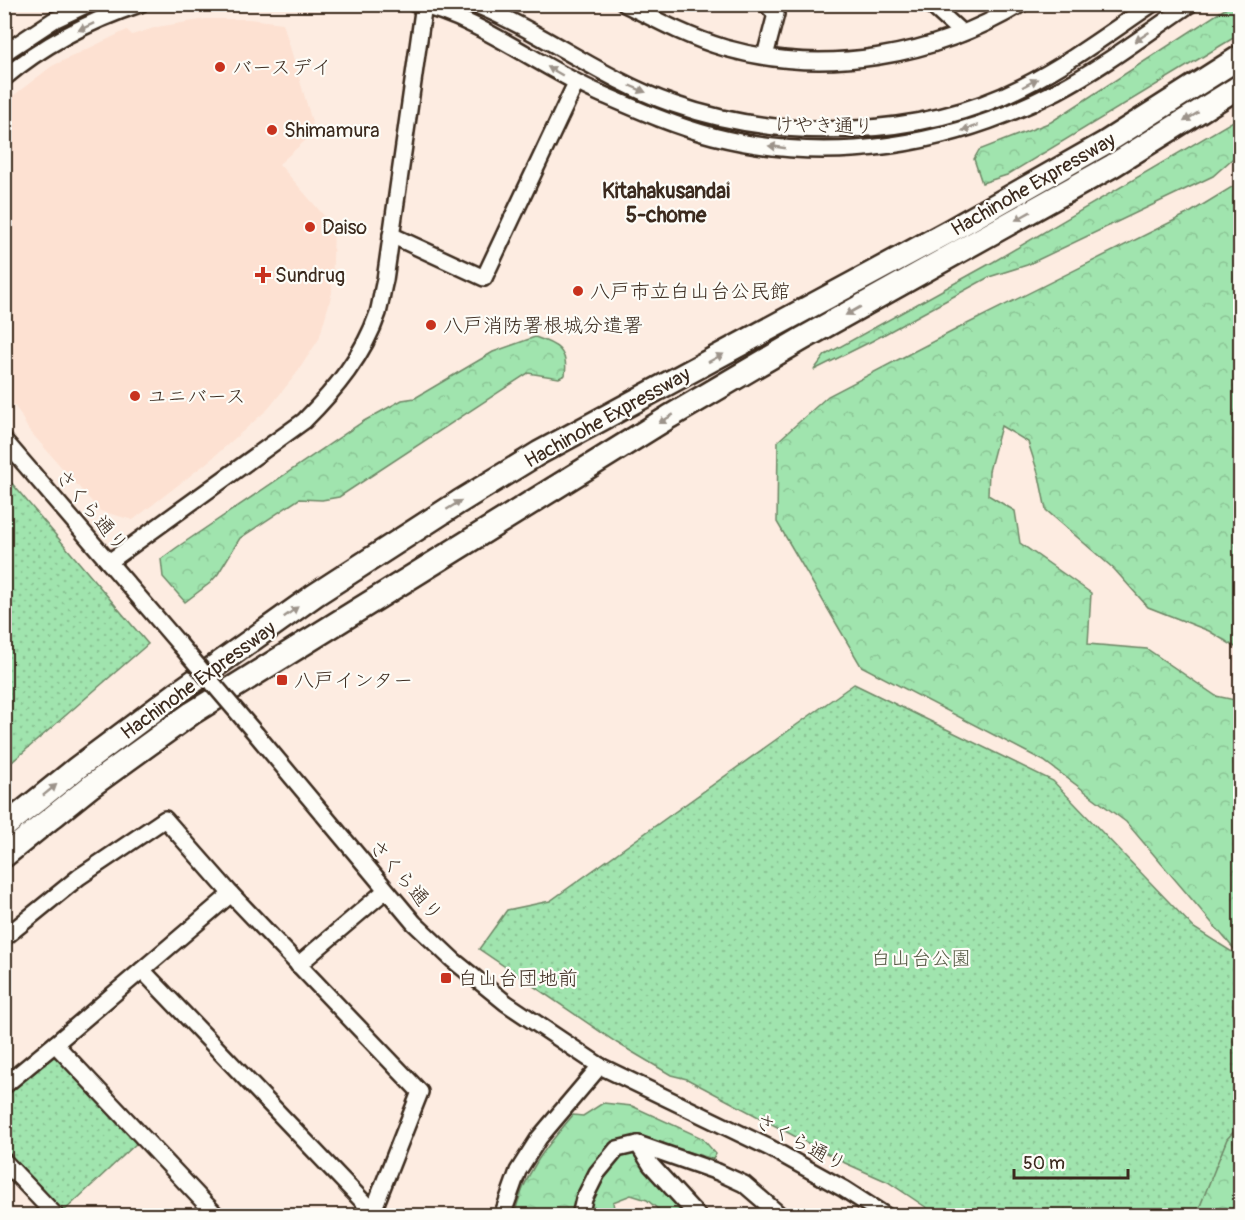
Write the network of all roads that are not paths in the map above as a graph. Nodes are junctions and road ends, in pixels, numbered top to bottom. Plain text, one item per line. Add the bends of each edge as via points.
1 (88, 4) edge
2 (140, 4) edge
3 (474, 4) edge
4 (625, 4) edge
5 (766, 4) edge
6 (930, 4) edge
7 (1021, 4) edge
8 (1152, 4) edge
9 (1190, 4) edge
10 (421, 5) edge
11 (962, 33) junction
12 (4, 53) edge
13 (765, 56) junction
14 (1240, 57) edge
15 (4, 78) edge
16 (576, 83) junction
17 (1240, 86) edge
18 (391, 235) junction
19 (4, 440) edge
20 (110, 562) junction
21 (4, 827) edge
22 (4, 856) edge
23 (386, 891) junction
24 (231, 894) junction
25 (4, 938) edge
26 (298, 964) junction
27 (142, 970) junction
28 (56, 1044) junction
29 (600, 1066) junction
30 (6, 1081) edge
31 (638, 1144) junction
32 (4, 1161) edge
33 (372, 1214) edge
34 (56, 1215) edge
35 (217, 1215) edge
36 (502, 1215) edge
37 (580, 1215) edge
38 (698, 1215) edge
39 (782, 1215) edge
40 (886, 1215) edge

1 - 12 street via 54,20
2 -> 15 street via 81,29
3 -> 8 street, けやき通り via 611,78 673,104 740,122 801,130 905,124 963,110 1019,88 1064,64
4 - 13 street via 689,36
5 - 13 street via 776,14
6 - 11 street
7 - 11 street
9 -> 16 street, けやき通り via 1058,90 1005,115 903,145 783,148 714,136 652,116
16 -> 10 street, けやき通り via 471,24
10 - 18 street
11 - 13 street via 878,57 810,60
21 -> 14 highway, Hachinohe Expressway via 77,768 306,601 459,502 539,453 1105,143
16 - 18 street via 484,278
17 -> 22 highway, Hachinohe Expressway via 1112,166 669,417 192,713 91,786
18 - 20 street via 378,313 362,349 327,398 304,421
19 - 20 street, さくら通り
20 - 23 street, さくら通り, bridge
23 - 26 street
23 - 29 street, さくら通り via 453,960 506,1003
24 - 25 street via 165,819 79,877
24 - 26 street
24 - 27 street
26 - 33 street via 420,1092
27 - 28 street
27 - 33 street
28 - 30 street
28 - 35 street
29 - 36 street via 538,1138 518,1171
29 - 40 street, さくら通り via 770,1148
31 - 37 street via 617,1149 597,1173
31 - 38 street via 651,1165
31 - 39 street via 744,1184
32 - 34 street

